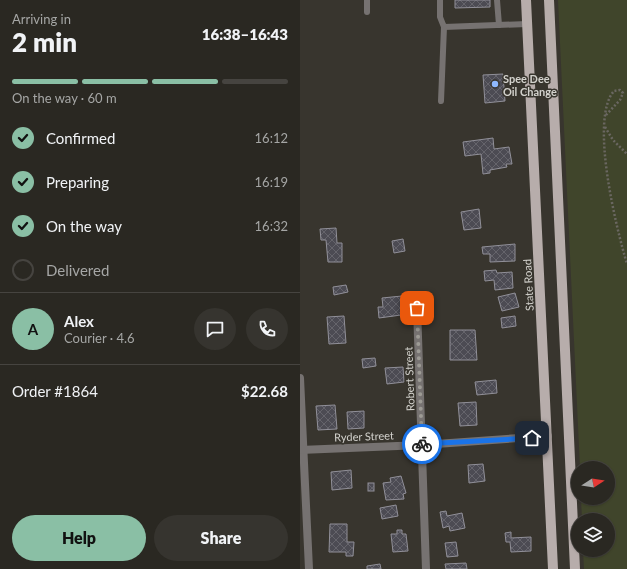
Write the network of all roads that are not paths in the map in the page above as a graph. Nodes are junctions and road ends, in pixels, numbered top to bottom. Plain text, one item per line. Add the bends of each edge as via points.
1 (367, 0) edge
2 (440, 0) edge
3 (497, 0) edge
4 (526, 0) edge
5 (549, 0) edge
6 (368, 12) dead end
7 (527, 24) junction
8 (498, 25) junction
9 (444, 27) junction
10 (442, 101) dead end
11 (417, 308) dead end
12 (300, 378) edge
13 (548, 436) junction
14 (422, 445) junction
15 (302, 450) edge
16 (309, 569) edge
17 (426, 569) edge
18 (552, 569) edge
19 (575, 569) edge

1 - 6 lane
2 - 9 lane via 440,17
3 - 8 lane
4 - 7 main road, State Road
5 - 19 main road
7 - 8 lane
7 - 13 main road, State Road
8 - 9 lane
9 - 10 lane
11 - 14 street, Robert Street
12 - 15 street
13 - 14 street, Ryder Street
13 - 18 main road, State Road
14 - 15 street, Ryder Street
14 - 17 street, Robert Street
15 - 16 street

